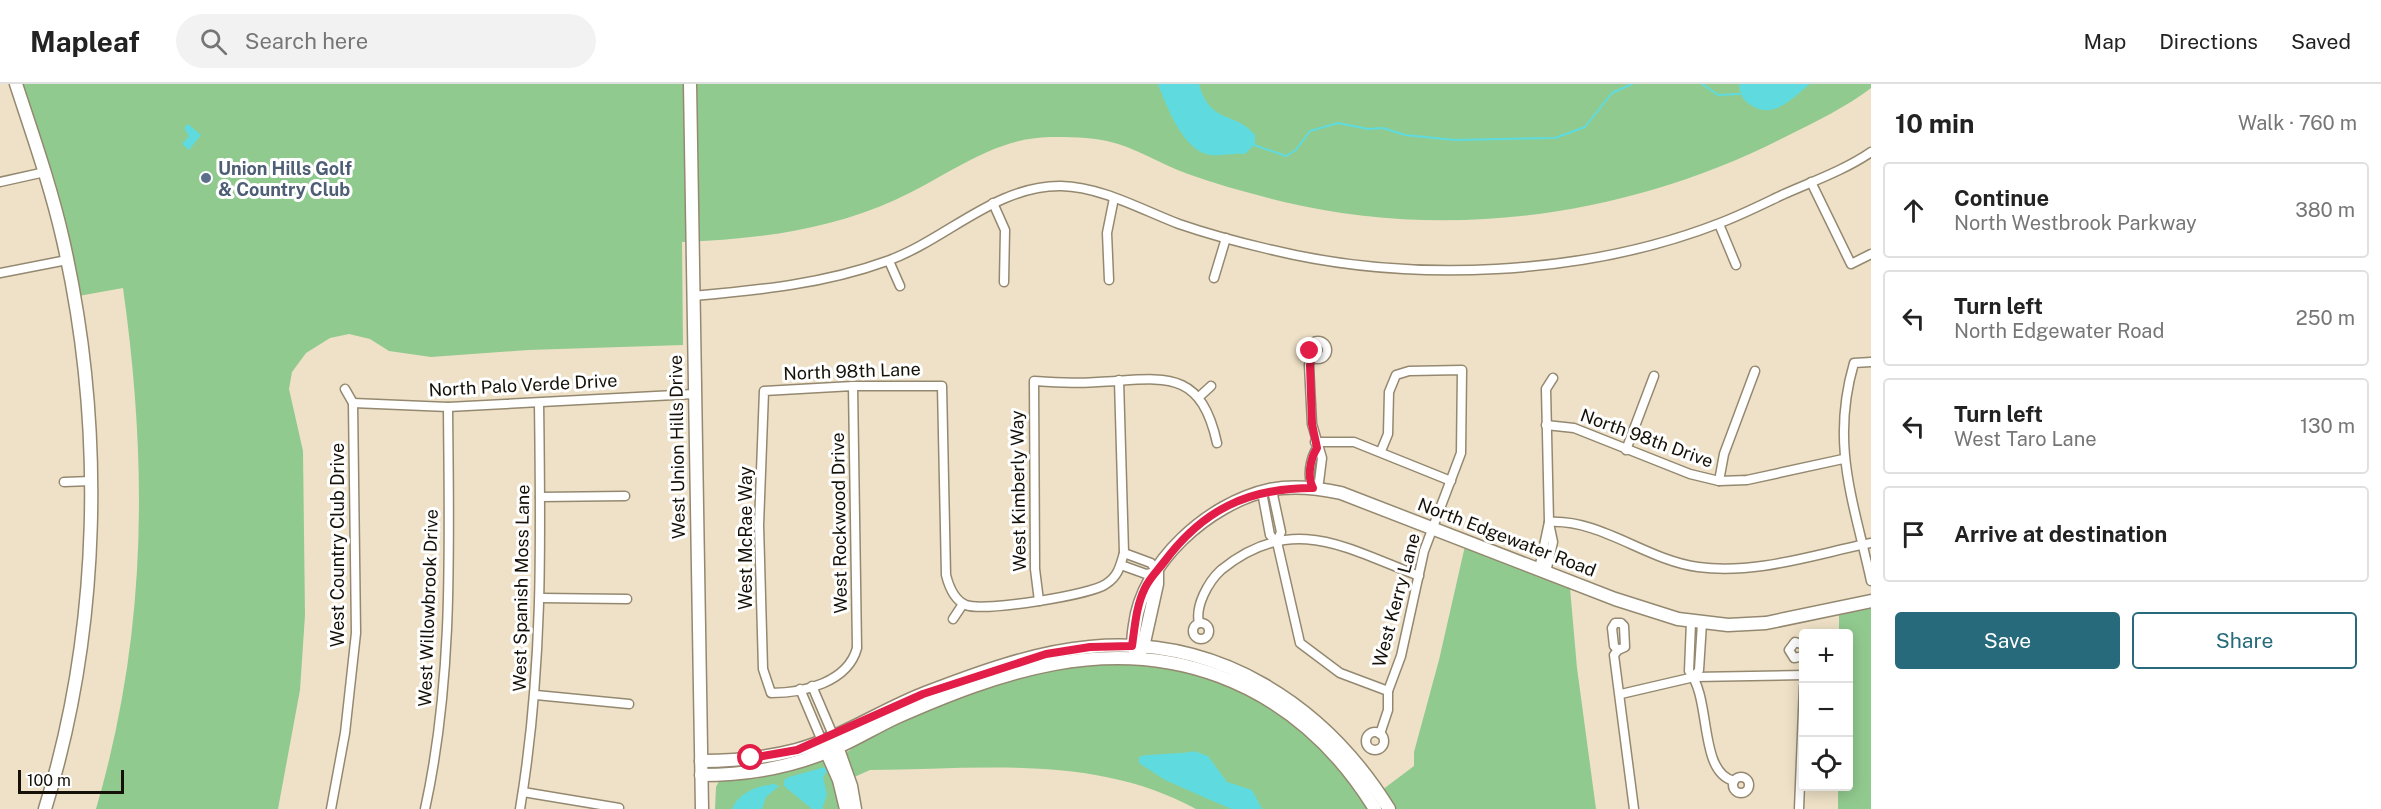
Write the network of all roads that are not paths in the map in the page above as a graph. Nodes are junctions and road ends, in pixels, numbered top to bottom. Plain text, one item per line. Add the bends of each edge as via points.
1 (16, 84) edge
2 (690, 84) edge
3 (1871, 152) edge
4 (45, 172) junction
5 (0, 182) edge
6 (1811, 182) junction
7 (1114, 198) junction
8 (993, 203) junction
9 (1719, 224) junction
10 (1226, 238) junction
11 (1871, 254) edge
12 (67, 260) junction
13 (889, 261) junction
14 (1736, 265) dead end
15 (0, 273) edge
16 (1214, 278) dead end
17 (1109, 280) dead end
18 (1004, 282) dead end
19 (900, 286) dead end
20 (693, 296) junction
21 (1312, 356) dead end
22 (1871, 362) edge
23 (1755, 371) dead end
24 (1654, 376) dead end
25 (1553, 378) dead end
26 (1119, 380) junction
27 (853, 386) junction
28 (1211, 386) dead end
29 (345, 389) dead end
30 (764, 391) joint
31 (694, 394) junction
32 (1199, 397) junction
33 (539, 403) junction
34 (353, 404) junction
35 (448, 407) junction
36 (1546, 425) junction
37 (1217, 443) dead end
38 (1316, 445) junction
39 (1626, 450) junction
40 (1381, 451) junction
41 (1843, 459) junction
42 (91, 481) junction
43 (1451, 481) junction
44 (1719, 481) junction
45 (64, 482) dead end
46 (1313, 488) junction
47 (1267, 491) junction
48 (625, 496) dead end
49 (540, 497) junction
50 (1549, 522) junction
51 (1432, 528) junction
52 (1276, 542) junction
53 (1867, 544) edge
54 (1124, 554) junction
55 (1121, 565) junction
56 (1543, 571) junction
57 (1157, 572) junction
58 (1419, 576) junction
59 (1871, 581) edge
60 (541, 598) junction
61 (627, 600) dead end
62 (1039, 601) junction
63 (1871, 601) edge
64 (963, 604) junction
65 (952, 619) dead end
66 (1199, 623) dead end
67 (1696, 623) junction
68 (1799, 644) edge
69 (1137, 650) junction
70 (1618, 650) dead end
71 (1799, 656) edge
72 (1799, 675) edge
73 (1694, 677) junction
74 (812, 686) junction
75 (800, 689) junction
76 (1388, 691) junction
77 (1621, 694) junction
78 (536, 695) junction
79 (629, 704) dead end
80 (1380, 734) dead end
81 (1801, 737) edge
82 (830, 744) junction
83 (701, 761) junction
84 (701, 776) junction
85 (1734, 781) dead end
86 (523, 792) junction
87 (619, 808) edge
88 (45, 809) edge
89 (331, 809) edge
90 (425, 809) edge
91 (520, 809) edge
92 (702, 809) edge
93 (846, 809) edge
94 (855, 809) edge
95 (1375, 809) edge
96 (1389, 809) edge
97 (1634, 809) edge
98 (1799, 809) edge

1 - 4 street
2 - 20 street, West Union Hills Drive
3 - 6 street
4 - 5 street
4 - 12 street
6 - 9 street
6 - 11 street via 1851,264
7 - 8 street via 1063,186 1033,188
7 - 10 street
7 - 17 street via 1107,233
8 - 13 street
8 - 18 street via 1005,230
9 - 10 street via 1651,245 1599,255 1467,270 1374,268
9 - 14 street
10 - 16 street
12 - 15 street
12 - 42 street via 84,369
13 - 19 street
13 - 20 street via 784,287
20 - 31 street, West Union Hills Drive
21 - 38 street via 1310,397
22 - 41 street via 1854,363 1842,417
23 - 44 street via 1724,454
24 - 39 street
25 - 36 street via 1546,389
26 - 32 street via 1173,381
26 - 54 street
26 - 62 street, West Kimberly Way via 1034,381 1035,569
27 - 30 street, North 98th Lane
27 - 64 street, North 98th Lane via 942,386 946,575 949,587
27 - 74 street, West Rockwood Drive via 857,648 854,659 841,675
28 - 32 street
29 - 34 street, West Country Club Drive
30 - 75 street, West McRae Way via 759,525 763,669 771,693
31 - 33 street, North Palo Verde Drive
31 - 83 street, West Union Hills Drive
32 - 37 street via 1211,417
33 - 35 street, North Palo Verde Drive
33 - 49 street, West Spanish Moss Lane
34 - 35 street, North Palo Verde Drive
34 - 89 street, West Country Club Drive via 356,633 345,733
35 - 90 street, West Willowbrook Drive via 446,657 437,755
36 - 39 street, North 98th Drive via 1574,428
36 - 50 street
38 - 40 street via 1354,442
38 - 46 street via 1322,471
39 - 44 street, North 98th Drive
40 - 43 street
40 - 43 street, West Kerry Lane via 1388,434 1389,392 1396,375 1409,371 1462,370 1461,453
41 - 44 street, North 98th Drive via 1747,480
41 - 53 street
42 - 45 street
42 - 88 street via 86,596 77,669
43 - 51 street, West Kerry Lane
46 - 47 street, North Edgewater Road
46 - 51 street, North Edgewater Road via 1341,493
47 - 52 street via 1270,535
47 - 57 street, North Edgewater Road via 1218,510 1196,526
48 - 49 street
49 - 60 street, West Spanish Moss Lane
50 - 53 street via 1576,524 1696,567 1757,567
50 - 56 street
51 - 56 street, North Edgewater Road
51 - 58 street, West Kerry Lane
52 - 58 street via 1289,538 1317,539
52 - 66 street via 1235,559 1214,576 1197,614
52 - 76 street via 1300,643 1340,673
53 - 59 street
54 - 55 street
54 - 57 street via 1151,563
55 - 57 street via 1146,574
55 - 62 street via 1117,576 1103,586
56 - 67 street, North Edgewater Road via 1647,610
57 - 69 street, North Edgewater Road
58 - 76 street, West Kerry Lane via 1401,656
60 - 61 street
60 - 78 street, West Spanish Moss Lane
62 - 64 street via 982,609
63 - 67 street, North Edgewater Road via 1766,623
64 - 65 street
67 - 73 street via 1689,671
68 - 71 street via 1795,642 1789,650 1792,657
69 - 82 street via 1045,664 928,704
69 - 95 street via 1208,671 1266,698 1326,744
69 - 96 street via 1181,653 1210,662 1246,675 1286,698 1310,714 1352,756
70 - 77 street via 1614,655
72 - 73 street
73 - 77 street
73 - 85 street via 1704,707 1713,765 1726,779
74 - 75 street
74 - 82 street
75 - 82 street
76 - 80 street, West Kerry Lane via 1388,710
77 - 97 street
78 - 79 street
78 - 86 street, West Spanish Moss Lane
81 - 98 street
82 - 83 street via 769,756
82 - 84 street via 755,772
82 - 93 street
82 - 94 street via 851,786
83 - 84 street, West Union Hills Drive
84 - 92 street, West Union Hills Drive
86 - 87 street
86 - 91 street, West Spanish Moss Lane

